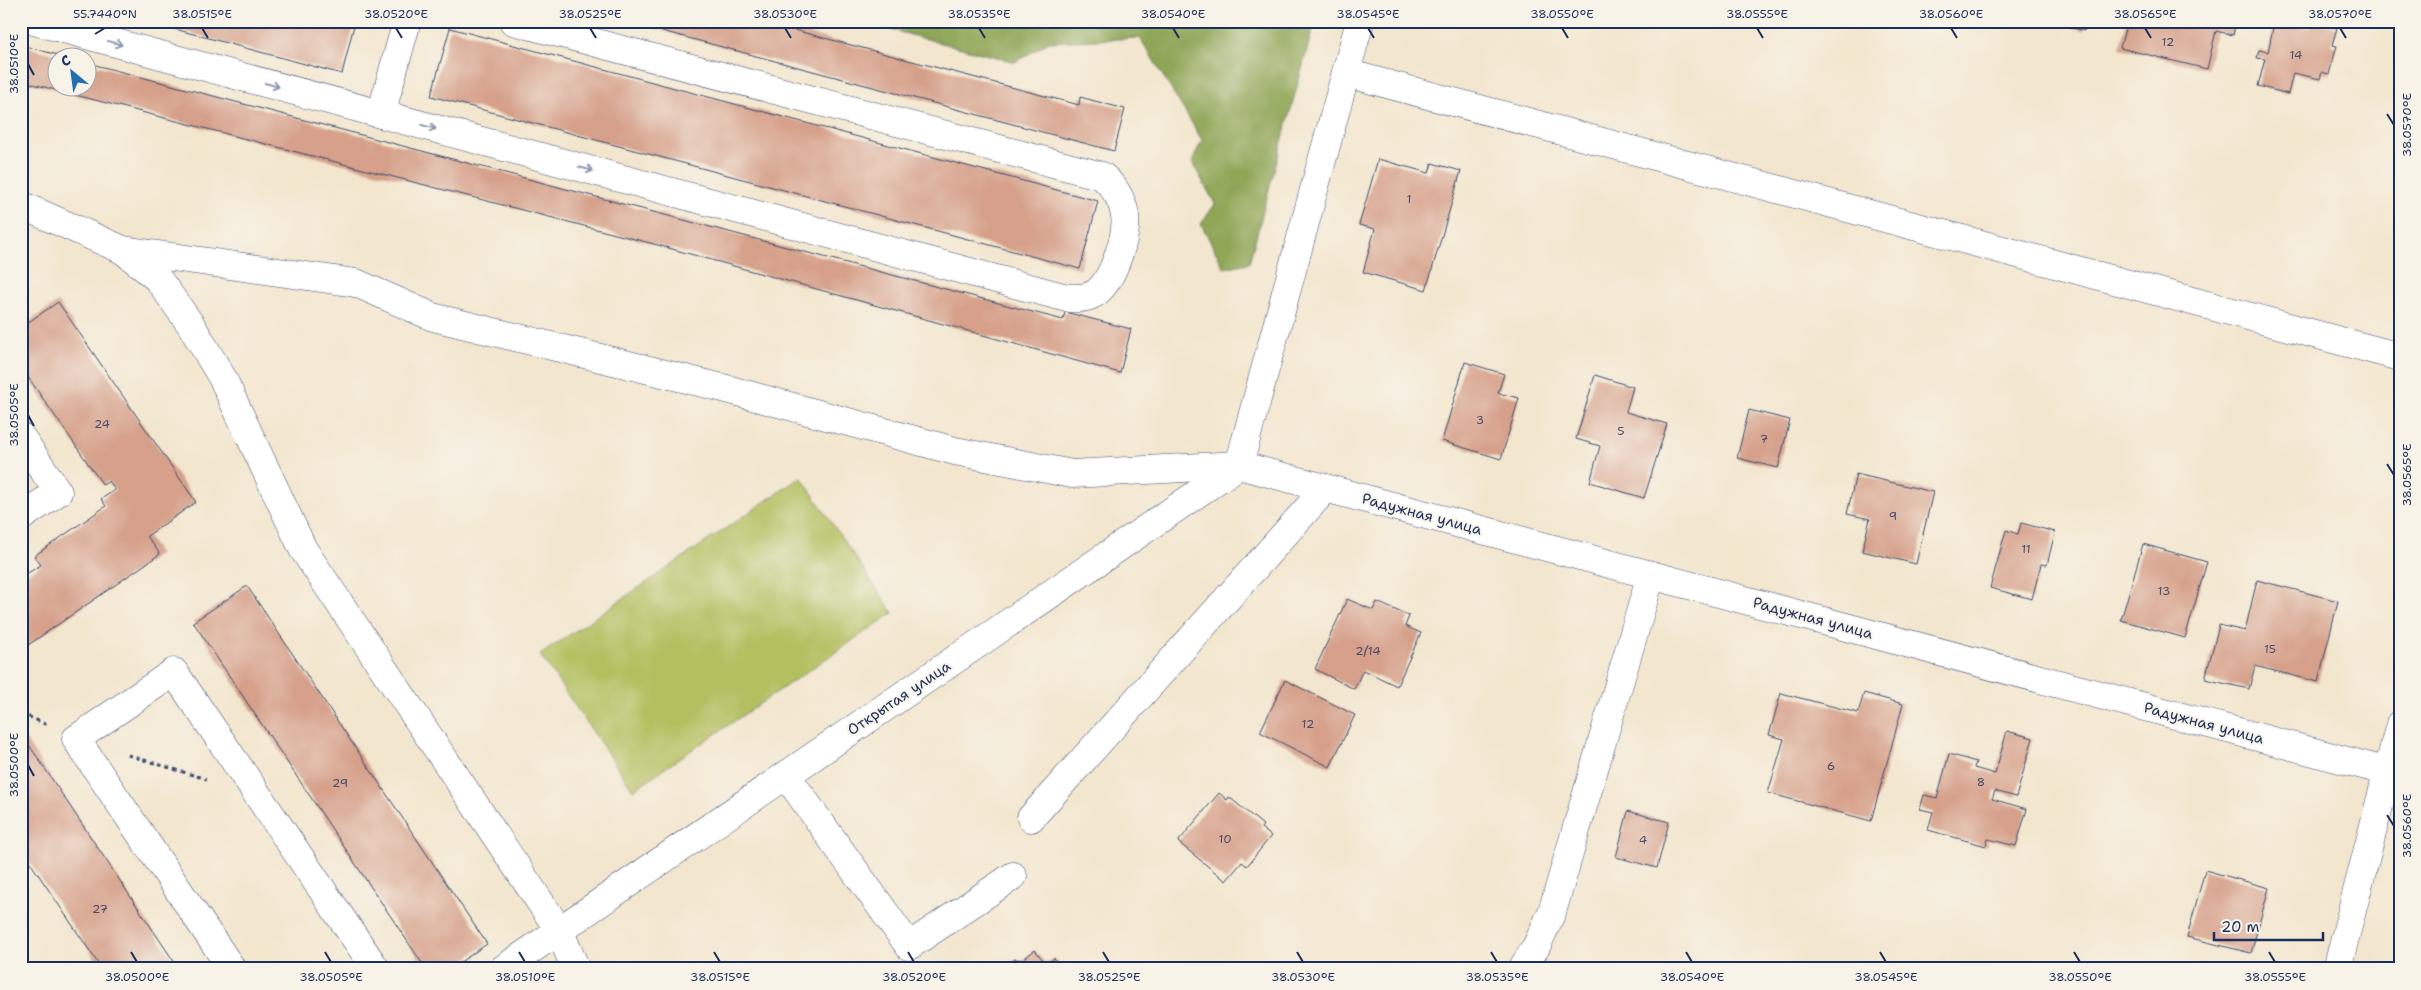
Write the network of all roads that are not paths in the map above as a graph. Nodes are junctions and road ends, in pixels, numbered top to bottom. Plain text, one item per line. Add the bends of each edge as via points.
1 (34, 21) edge
2 (407, 21) edge
3 (512, 21) edge
4 (1360, 21) edge
5 (1346, 73) junction
6 (381, 114) junction
7 (21, 205) edge
8 (123, 250) junction
9 (2400, 357) edge
10 (21, 438) edge
11 (1239, 465) junction
12 (1326, 488) junction
13 (21, 517) edge
14 (1651, 575) junction
15 (2400, 724) edge
16 (2394, 774) edge
17 (786, 775) junction
18 (1031, 818) dead end
19 (1013, 876) dead end
20 (559, 930) junction
21 (232, 969) edge
22 (376, 969) edge
23 (503, 969) edge
24 (576, 969) edge
25 (1522, 969) edge
26 (2337, 969) edge

1 -> 6 street
2 - 6 street
6 -> 3 street via 1068,298 1083,299 1096,293 1113,270 1125,216 1114,186 1102,176
4 - 5 street
5 - 9 street
5 - 11 street
7 - 8 street
8 - 11 street, Радужная улица via 356,283 433,317 723,388 955,451 1072,474
8 - 20 street via 158,280 191,324 223,379 303,549
10 - 13 street via 58,492
11 - 12 street, Радужная улица
11 - 17 street, Открытая улица
12 - 14 street, Радужная улица
12 - 18 street
14 - 16 street, Радужная улица
14 - 25 street via 1552,912 1536,948
15 - 16 street
16 - 26 street
17 - 19 street via 909,946
17 - 20 street, Открытая улица
20 - 23 street, Открытая улица
20 - 24 street
21 - 22 street via 76,739 174,672

